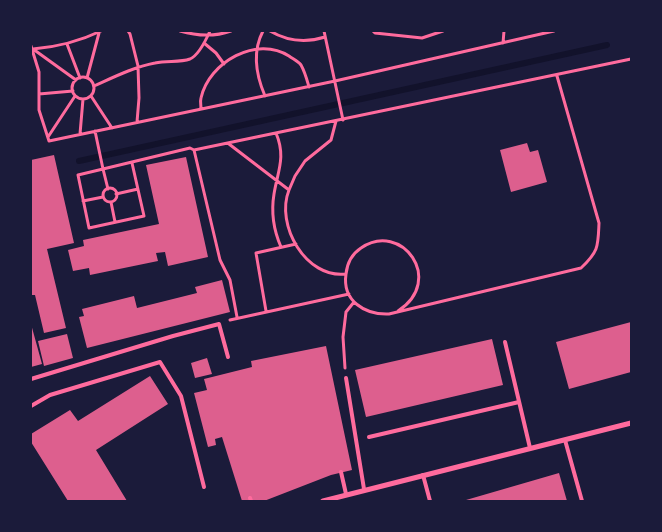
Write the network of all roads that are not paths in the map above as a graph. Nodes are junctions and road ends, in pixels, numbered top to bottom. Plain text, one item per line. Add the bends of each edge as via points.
1 (505, 342) dead end
2 (228, 357) dead end
3 (346, 378) dead end
4 (31, 380) edge
5 (519, 402) junction
6 (31, 406) edge
7 (631, 423) edge
8 (369, 436) dead end
9 (565, 440) junction
10 (530, 448) junction
11 (342, 472) dead end
12 (423, 475) junction
13 (204, 487) dead end
14 (364, 489) junction
15 (346, 494) junction
16 (323, 501) edge
17 (430, 501) edge
18 (582, 501) edge

1 - 5 lane
2 - 4 lane via 219,324
3 - 14 lane
5 - 8 lane
5 - 10 lane
6 - 13 lane via 50,394 160,362 181,396
7 - 9 street
9 - 10 street
9 - 18 lane
10 - 12 street
11 - 15 lane
12 - 14 street
12 - 17 lane
14 - 15 street
15 - 16 street

